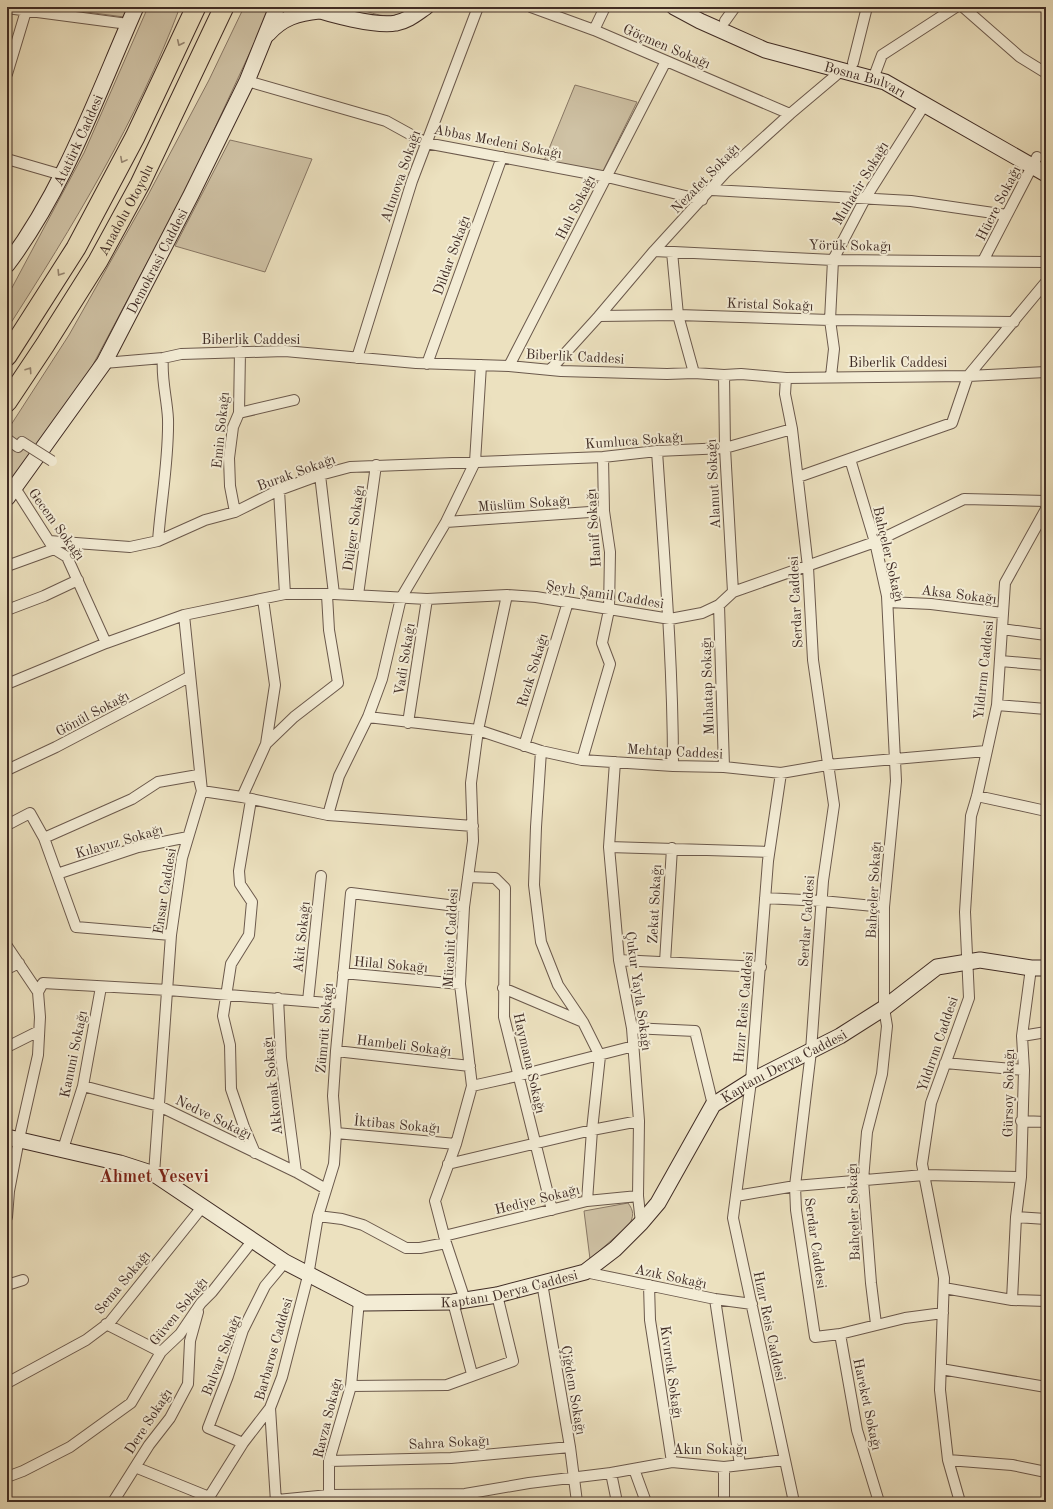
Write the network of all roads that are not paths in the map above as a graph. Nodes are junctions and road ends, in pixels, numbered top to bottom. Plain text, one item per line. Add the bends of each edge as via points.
1 (136, 7) edge
2 (224, 7) edge
3 (236, 7) edge
4 (277, 7) edge
5 (426, 7) edge
6 (478, 7) edge
7 (531, 7) edge
8 (605, 7) edge
9 (674, 7) edge
10 (695, 7) edge
11 (735, 7) edge
12 (867, 7) edge
13 (956, 7) edge
14 (963, 7) edge
15 (7, 8) edge
16 (318, 8) edge
17 (26, 11) junction
18 (193, 13) edge
19 (725, 21) junction
20 (128, 24) junction
21 (594, 30) junction
22 (265, 38) junction
23 (666, 61) junction
24 (847, 67) junction
25 (7, 74) edge
26 (874, 74) junction
27 (1046, 74) edge
28 (247, 81) junction
29 (925, 104) junction
30 (790, 114) junction
31 (426, 143) junction
32 (502, 157) junction
33 (7, 159) edge
34 (1038, 162) edge
35 (1046, 174) edge
36 (62, 175) junction
37 (607, 177) junction
38 (140, 184) junction
39 (712, 190) junction
40 (866, 197) junction
41 (702, 200) junction
42 (1007, 215) junction
43 (654, 251) junction
44 (672, 252) junction
45 (832, 260) junction
46 (983, 261) junction
47 (1046, 262) edge
48 (7, 265) edge
49 (1046, 282) edge
50 (678, 315) junction
51 (599, 316) junction
52 (830, 320) junction
53 (1014, 322) junction
54 (240, 351) junction
55 (7, 356) edge
56 (163, 358) junction
57 (357, 358) junction
58 (104, 363) junction
59 (427, 364) junction
60 (481, 365) junction
61 (509, 366) junction
62 (550, 370) junction
63 (1046, 372) edge
64 (694, 373) junction
65 (724, 375) junction
66 (831, 376) junction
67 (968, 376) junction
68 (786, 378) junction
69 (294, 400) dead end
70 (7, 402) edge
71 (239, 413) junction
72 (792, 429) junction
73 (7, 439) edge
74 (725, 448) junction
75 (657, 451) junction
76 (603, 457) junction
77 (850, 459) junction
78 (52, 461) dead end
79 (475, 462) junction
80 (376, 465) junction
81 (320, 475) junction
82 (798, 477) junction
83 (279, 490) junction
84 (11, 493) edge
85 (1046, 501) edge
86 (1046, 509) edge
87 (604, 511) junction
88 (234, 512) junction
89 (446, 522) junction
90 (158, 540) junction
91 (875, 542) junction
92 (51, 545) junction
93 (7, 566) edge
94 (808, 567) junction
95 (78, 580) junction
96 (732, 592) junction
97 (285, 594) junction
98 (331, 595) junction
99 (358, 595) junction
100 (507, 595) junction
101 (401, 598) junction
102 (263, 599) junction
103 (427, 599) junction
104 (568, 602) junction
105 (888, 602) junction
106 (719, 605) junction
107 (7, 610) edge
108 (609, 610) junction
109 (1003, 613) junction
110 (184, 615) junction
111 (670, 619) junction
112 (1002, 629) junction
113 (1046, 635) edge
114 (106, 643) junction
115 (1000, 661) junction
116 (1046, 665) edge
117 (189, 677) junction
118 (7, 684) edge
119 (997, 705) junction
120 (1046, 709) edge
121 (368, 717) junction
122 (408, 723) junction
123 (478, 730) junction
124 (266, 744) junction
125 (524, 746) junction
126 (541, 751) junction
127 (986, 751) junction
128 (582, 760) junction
129 (895, 760) junction
130 (615, 762) junction
131 (827, 765) junction
132 (673, 766) junction
133 (724, 766) junction
134 (7, 770) edge
135 (781, 773) junction
136 (202, 791) junction
137 (977, 796) junction
138 (247, 798) junction
139 (1046, 811) edge
140 (328, 815) junction
141 (7, 825) edge
142 (473, 826) junction
143 (188, 837) junction
144 (44, 838) junction
145 (609, 847) junction
146 (672, 848) junction
147 (769, 852) junction
148 (57, 874) junction
149 (321, 876) dead end
150 (468, 877) junction
151 (765, 898) junction
152 (822, 901) junction
153 (464, 907) junction
154 (884, 907) junction
155 (171, 935) junction
156 (7, 946) edge
157 (619, 960) junction
158 (966, 961) junction
159 (665, 962) junction
160 (19, 963) junction
161 (761, 967) junction
162 (1039, 968) edge
163 (7, 970) edge
164 (343, 973) junction
165 (460, 984) junction
166 (101, 987) junction
167 (503, 988) junction
168 (168, 990) junction
169 (38, 992) junction
170 (226, 995) junction
171 (278, 998) junction
172 (308, 1000) junction
173 (340, 1004) junction
174 (884, 1008) junction
175 (583, 1022) junction
176 (632, 1028) junction
177 (39, 1031) junction
178 (1046, 1032) edge
179 (1022, 1036) junction
180 (634, 1046) junction
181 (7, 1047) edge
182 (336, 1051) junction
183 (811, 1051) junction
184 (600, 1056) junction
185 (945, 1063) junction
186 (470, 1066) junction
187 (1024, 1070) junction
188 (517, 1076) junction
189 (751, 1081) junction
190 (83, 1086) junction
191 (472, 1086) junction
192 (713, 1105) junction
193 (160, 1106) junction
194 (639, 1121) junction
195 (1021, 1121) junction
196 (1046, 1122) edge
197 (592, 1130) junction
198 (336, 1133) junction
199 (13, 1138) edge
200 (456, 1144) junction
201 (535, 1144) junction
202 (63, 1149) junction
203 (255, 1152) junction
204 (448, 1164) junction
205 (296, 1172) junction
206 (154, 1174) junction
207 (924, 1175) junction
208 (1021, 1177) junction
209 (863, 1180) junction
210 (795, 1186) junction
211 (326, 1189) junction
212 (638, 1196) junction
213 (736, 1196) junction
214 (587, 1201) junction
215 (203, 1206) junction
216 (552, 1210) junction
217 (318, 1216) junction
218 (1016, 1217) junction
219 (7, 1218) edge
220 (1046, 1219) edge
221 (641, 1223) junction
222 (445, 1239) junction
223 (253, 1240) junction
224 (285, 1262) junction
225 (585, 1272) junction
226 (308, 1276) junction
227 (23, 1280) dead end
228 (542, 1283) junction
229 (7, 1285) edge
230 (649, 1285) junction
231 (944, 1288) junction
232 (497, 1295) junction
233 (715, 1299) junction
234 (1012, 1300) junction
235 (359, 1301) junction
236 (459, 1301) junction
237 (1046, 1301) edge
238 (201, 1303) junction
239 (752, 1304) junction
240 (943, 1313) junction
241 (106, 1324) junction
242 (876, 1324) junction
243 (840, 1334) junction
244 (161, 1352) junction
245 (941, 1369) junction
246 (472, 1374) junction
247 (7, 1383) edge
248 (351, 1386) junction
249 (1046, 1387) edge
250 (270, 1408) junction
251 (242, 1444) junction
252 (570, 1447) junction
253 (785, 1460) junction
254 (948, 1460) junction
255 (329, 1461) junction
256 (672, 1462) junction
257 (740, 1465) junction
258 (724, 1466) junction
259 (135, 1467) junction
260 (634, 1469) junction
261 (1046, 1472) edge
262 (611, 1473) junction
263 (7, 1478) edge
264 (574, 1478) junction
265 (329, 1495) junction
266 (363, 1498) edge
267 (466, 1498) edge
268 (208, 1500) edge
269 (276, 1501) edge
270 (113, 1502) edge
271 (577, 1502) edge
272 (617, 1502) edge
273 (646, 1502) edge
274 (724, 1502) edge
275 (794, 1502) edge
276 (879, 1502) edge
277 (960, 1502) edge

1 - 20 street, Atatürk Caddesi
2 - 38 highway, Anadolu Otoyolu
3 - 38 highway
4 - 22 street, Demokrasi Caddesi
5 - 16 street via 406,20 387,24 352,18
6 - 31 street, Altınova Sokağı
7 - 21 street, Göçmen Sokağı
8 - 21 street
9 - 24 street, Bosna Bulvarı via 765,50
10 - 19 street, Bosna Bulvarı
11 - 19 street
12 - 24 street
13 - 26 street via 882,55
14 - 27 street via 1020,57
15 - 17 street
16 - 22 street via 284,20
17 - 20 street
17 - 25 street
18 -> 55 highway, Anadolu Otoyolu via 135,137 76,248
19 - 24 street, Bosna Bulvarı via 768,41
20 - 36 street, Atatürk Caddesi
21 - 23 street, Göçmen Sokağı
22 - 28 street, Demokrasi Caddesi
23 - 30 street, Göçmen Sokağı
23 - 37 street, Halı Sokağı
24 - 26 street, Bosna Bulvarı
24 - 30 street, Nezafet Sokağı
26 - 29 street, Bosna Bulvarı
26 - 34 street, Bosna Bulvarı via 895,76
28 - 31 street, Abbas Medeni Sokağı via 386,121
28 - 58 street, Demokrasi Caddesi
29 - 34 street, Bosna Bulvarı
29 - 40 street, Muhacir Sokağı
30 - 39 street, Nezafet Sokağı via 726,172
31 - 32 street, Abbas Medeni Sokağı
31 - 57 street, Altınova Sokağı
32 - 37 street, Abbas Medeni Sokağı
32 - 59 street, Dildar Sokağı
33 - 36 street
34 - 35 street, Bosna Bulvarı
34 - 42 street, Hücre Sokağı
36 - 48 street, Atatürk Caddesi
37 - 41 street, Abbas Medeni Sokağı
37 - 61 street, Halı Sokağı
70 -> 38 highway, Anadolu Otoyolu via 98,261
39 - 40 street
39 - 41 street, Nezafet Sokağı
40 - 42 street via 911,200
40 - 45 street, Muhacir Sokağı
41 - 43 street, Nezafet Sokağı
42 - 46 street, Hücre Sokağı
43 - 44 street, Yörük Sokağı
43 - 51 street, Nezafet Sokağı
44 - 45 street, Yörük Sokağı
44 - 50 street
45 - 46 street, Yörük Sokağı
45 - 52 street, Muhacir Sokağı
46 - 47 street, Yörük Sokağı
49 - 53 street
50 - 51 street, Kristal Sokağı
50 - 52 street, Kristal Sokağı
50 - 64 street
51 - 62 street
52 - 53 street, Kristal Sokağı
52 - 66 street, Muhacir Sokağı via 834,349
53 - 67 street
54 - 56 street, Biberlik Caddesi via 181,354
54 - 57 street, Biberlik Caddesi via 285,351
54 - 71 street, Emin Sokağı
56 - 58 street, Biberlik Caddesi
56 - 90 street via 162,371 168,418
57 - 59 street, Biberlik Caddesi
58 - 84 street, Demokrasi Caddesi
59 - 60 street, Biberlik Caddesi
60 - 61 street, Biberlik Caddesi
60 - 79 street
61 - 62 street, Biberlik Caddesi
62 - 64 street, Biberlik Caddesi
63 - 67 street, Biberlik Caddesi
64 - 65 street, Biberlik Caddesi
65 - 68 street, Biberlik Caddesi
65 - 74 street, Alamut Sokağı
66 - 67 street, Biberlik Caddesi
66 - 68 street, Biberlik Caddesi
67 - 77 street via 952,423
68 - 72 street, Serdar Caddesi via 785,394
69 - 71 street
71 - 88 street, Emin Sokağı via 232,427 229,458
72 - 74 street, Kumluca Sokağı
72 - 82 street, Serdar Caddesi
73 - 78 street, bridge via 18,447 22,442
74 - 75 street, Kumluca Sokağı
74 - 96 street, Alamut Sokağı
75 - 76 street, Kumluca Sokağı
75 - 111 street
76 - 79 street, Kumluca Sokağı
76 - 87 street, Hanif Sokağı
77 - 82 street
77 - 91 street, Bahçeler Sokağı
79 - 80 street, Burak Sokağı
79 - 89 street
80 - 81 street, Burak Sokağı via 350,467
80 - 99 street, Dülger Sokağı
81 - 83 street, Burak Sokağı
81 - 98 street
82 - 94 street, Serdar Caddesi
83 - 88 street, Burak Sokağı
83 - 97 street
84 - 92 street, Gecem Sokağı
85 - 91 street, Şeyh Şamil Caddesi via 964,499
86 - 109 street, Yıldırım Caddesi via 1006,583
87 - 89 street, Müslüm Sokağı
87 - 108 street, Hanif Sokağı via 610,552
88 - 90 street, Burak Sokağı via 205,520
89 - 101 street
90 - 92 street, Burak Sokağı via 130,547
91 - 94 street, Şeyh Şamil Caddesi
91 - 105 street, Bahçeler Sokağı
92 - 93 street
92 - 95 street, Gecem Sokağı via 67,557
94 - 96 street, Şeyh Şamil Caddesi
94 - 131 street, Serdar Caddesi via 812,660
95 - 107 street
95 - 114 street, Gecem Sokağı
96 - 106 street, Şeyh Şamil Caddesi
97 - 98 street, Şeyh Şamil Caddesi
97 - 102 street, Şeyh Şamil Caddesi
98 - 99 street, Şeyh Şamil Caddesi
98 - 124 street via 329,630 338,683 294,717
99 - 101 street, Şeyh Şamil Caddesi
100 - 103 street, Şeyh Şamil Caddesi
100 - 104 street, Şeyh Şamil Caddesi
100 - 123 street, Mücahit Caddesi
101 - 103 street, Şeyh Şamil Caddesi
101 - 121 street via 382,679
102 - 110 street, Şeyh Şamil Caddesi
102 - 124 street via 275,685
103 - 122 street, Vadi Sokağı
104 - 108 street, Şeyh Şamil Caddesi
104 - 125 street, Rızık Sokağı
105 - 109 street, Aksa Sokağı via 931,604
105 - 129 street, Bahçeler Sokağı
106 - 111 street, Şeyh Şamil Caddesi via 702,613
106 - 133 street, Muhatap Sokağı
108 - 111 street, Şeyh Şamil Caddesi
108 - 128 street, Hanif Sokağı via 602,643 610,664
109 - 112 street, Yıldırım Caddesi
110 - 114 street, Şeyh Şamil Caddesi
110 - 117 street, Ensar Caddesi
111 - 132 street
112 - 113 street
112 - 115 street, Yıldırım Caddesi
114 - 118 street, Şeyh Şamil Caddesi
115 - 116 street
115 - 119 street, Yıldırım Caddesi
117 - 134 street, Gönül Sokağı
117 - 136 street, Ensar Caddesi
119 - 120 street
119 - 127 street, Yıldırım Caddesi
121 - 122 street, Mehtap Caddesi
121 - 140 street via 339,776
122 - 123 street, Mehtap Caddesi
123 - 125 street, Mehtap Caddesi
123 - 142 street, Mücahit Caddesi via 471,783
124 - 138 street
125 - 126 street, Mehtap Caddesi
126 - 128 street, Mehtap Caddesi
126 - 175 street via 534,885 541,942 558,985
127 - 129 street, Mehtap Caddesi
127 - 137 street, Yıldırım Caddesi
128 - 130 street, Mehtap Caddesi
129 - 131 street, Mehtap Caddesi
129 - 154 street, Bahçeler Sokağı via 896,781
130 - 132 street, Mehtap Caddesi
130 - 145 street, Çukur Yayla Sokağı
131 - 135 street, Mehtap Caddesi
131 - 152 street, Serdar Caddesi via 834,805
132 - 133 street, Mehtap Caddesi
133 - 135 street, Mehtap Caddesi
135 - 147 street, Hızır Reis Caddesi
136 - 138 street
136 - 143 street, Ensar Caddesi
136 - 144 street via 198,775 158,782 132,799
137 - 139 street
137 - 158 street, Yıldırım Caddesi via 970,823 965,912
138 - 140 street
138 - 170 street via 240,884 252,902 249,935 231,964
140 - 142 street
141 - 144 street via 30,813
142 - 150 street, Mücahit Caddesi
143 - 148 street, Kılavuz Sokağı via 138,847
143 - 155 street, Ensar Caddesi via 182,858
144 - 148 street
145 - 146 street
145 - 157 street, Çukur Yayla Sokağı
146 - 147 street
146 - 159 street, Zekat Sokağı
147 - 151 street, Hızır Reis Caddesi
148 - 155 street via 76,927
149 - 172 street, Akit Sokağı
150 - 153 street, Mücahit Caddesi
150 - 167 street, Haymana Sokağı via 495,878 505,888
151 - 152 street
151 - 161 street, Hızır Reis Caddesi
152 - 154 street
152 - 183 street, Serdar Caddesi
153 - 164 street, Zümrüt Sokağı via 351,894
153 - 165 street, Mücahit Caddesi
154 - 174 street, Bahçeler Sokağı
155 - 168 street, Ensar Caddesi
156 - 160 street
157 - 159 street
157 - 176 street, Çukur Yayla Sokağı
158 - 162 street, Kaptanı Derya Caddesi via 980,960
158 - 174 street, Kaptanı Derya Caddesi via 937,966
158 - 185 street, Yıldırım Caddesi via 969,998
159 - 161 street
160 - 163 street
160 - 169 street
161 - 189 street, Hızır Reis Caddesi
162 - 179 street, Gürsoy Sokağı
164 - 165 street, Hilal Sokağı
164 - 173 street, Zümrüt Sokağı
165 - 186 street, Mücahit Caddesi
166 - 168 street
166 - 169 street via 43,983
166 - 190 street, Kanuni Sokağı
167 - 175 street
167 - 188 street, Haymana Sokağı via 504,1018
168 - 170 street
168 - 193 street, Ensar Caddesi
169 - 177 street
170 - 171 street
170 - 203 street via 223,1016 230,1045 231,1089
171 - 172 street
171 - 205 street, Akkonak Sokağı via 280,1058
172 - 173 street
173 - 182 street, Zümrüt Sokağı
174 - 183 street, Kaptanı Derya Caddesi
174 - 209 street, Bahçeler Sokağı via 887,1026 882,1074 867,1132
175 - 184 street
176 - 180 street, Çukur Yayla Sokağı
176 - 192 street via 695,1030
177 - 181 street
177 - 199 street via 38,1055
178 - 179 street
179 - 187 street, Gürsoy Sokağı
180 - 184 street
180 - 194 street, Çukur Yayla Sokağı
182 - 186 street, Hambeli Sokağı
182 - 198 street, Zümrüt Sokağı via 333,1096
183 - 189 street, Kaptanı Derya Caddesi
183 - 210 street, Serdar Caddesi
184 - 188 street
184 - 197 street
185 - 187 street
185 - 207 street, Yıldırım Caddesi via 931,1103 922,1164
186 - 191 street, Mücahit Caddesi
187 - 195 street, Gürsoy Sokağı
188 - 191 street
188 - 201 street, Haymana Sokağı
189 - 192 street, Kaptanı Derya Caddesi
189 - 213 street, Hızır Reis Caddesi
190 - 193 street, Nedve Sokağı
190 - 202 street, Kanuni Sokağı
191 - 200 street, Mücahit Caddesi
192 - 221 street, Kaptanı Derya Caddesi via 658,1203
193 - 203 street, Nedve Sokağı
193 - 206 street, Ensar Caddesi
194 - 197 street
194 - 212 street, Çukur Yayla Sokağı
195 - 196 street
195 - 208 street, Gürsoy Sokağı
197 - 201 street
197 - 214 street
198 - 200 street, İktibas Sokağı
198 - 211 street, Zümrüt Sokağı via 334,1164
199 - 202 street, Kaptanı Derya Caddesi
199 - 219 street
200 - 204 street, Mücahit Caddesi
201 - 204 street
201 - 216 street, Haymana Sokağı
202 - 206 street, Kaptanı Derya Caddesi
203 - 205 street, Nedve Sokağı
204 - 222 street, Mücahit Caddesi via 435,1202
205 - 211 street, Nedve Sokağı
206 - 215 street, Kaptanı Derya Caddesi
207 - 208 street
207 - 209 street
207 - 231 street, Yıldırım Caddesi
208 - 218 street, Gürsoy Sokağı
209 - 210 street
209 - 242 street, Bahçeler Sokağı
210 - 213 street
210 - 243 street, Serdar Caddesi via 796,1210 815,1338
211 - 217 street, Zümrüt Sokağı
212 - 214 street, Hediye Sokağı
212 - 221 street, Çukur Yayla Sokağı
213 - 239 street, Hızır Reis Caddesi via 733,1218
214 - 216 street, Hediye Sokağı
215 - 223 street, Kaptanı Derya Caddesi
215 - 241 street, Sema Sokağı
216 - 222 street, Hediye Sokağı
217 - 222 street, Hediye Sokağı via 363,1225 406,1248 420,1248
217 - 226 street, Zümrüt Sokağı
218 - 220 street
218 - 234 street, Gürsoy Sokağı
221 - 225 street, Kaptanı Derya Caddesi via 615,1249
222 - 236 street, Mücahit Caddesi
223 - 224 street, Kaptanı Derya Caddesi
223 - 238 street, Güven Sokağı
224 - 226 street, Kaptanı Derya Caddesi
224 - 251 street, Bulvar Sokağı via 265,1286 243,1330 208,1428
225 - 228 street, Kaptanı Derya Caddesi
225 - 230 street, Azık Sokağı
226 - 235 street, Kaptanı Derya Caddesi
226 - 250 street, Barbaros Caddesi via 282,1377
227 - 229 street
228 - 232 street, Kaptanı Derya Caddesi
228 - 252 street, Çiğdem Sokağı
230 - 233 street, Azık Sokağı
230 - 256 street, Kıvırcık Sokağı via 650,1320
231 - 234 street
231 - 240 street, Yıldırım Caddesi
232 - 236 street, Kaptanı Derya Caddesi
232 - 246 street via 513,1361
233 - 239 street, Azık Sokağı
233 - 257 street
234 - 237 street
235 - 236 street, Kaptanı Derya Caddesi
235 - 248 street, Ravza Sokağı
236 - 246 street, Mücahit Caddesi
238 - 244 street, Güven Sokağı via 180,1334
238 - 259 street, Dere Sokağı via 190,1341 188,1384 170,1418
239 - 253 street, Hızır Reis Caddesi
240 - 242 street, Serdar Caddesi
240 - 245 street, Yıldırım Caddesi
241 - 244 street
241 - 247 street, Sema Sokağı via 86,1340
242 - 243 street, Serdar Caddesi
243 - 276 street, Hareket Sokağı via 857,1430
244 - 263 street, Güven Sokağı via 131,1403 70,1447
245 - 249 street
245 - 254 street, Yıldırım Caddesi via 940,1390
246 - 248 street via 447,1385
248 - 255 street, Ravza Sokağı
250 - 251 street
250 - 269 street, Barbaros Caddesi
251 - 268 street
252 - 255 street, Sahra Sokağı via 451,1458
252 - 264 street, Çiğdem Sokağı
253 - 257 street, Akın Sokağı
253 - 275 street, Hızır Reis Caddesi
254 - 261 street via 1012,1465
254 - 277 street, Yıldırım Caddesi
255 - 265 street, Ravza Sokağı
256 - 258 street, Akın Sokağı
256 - 260 street, Akın Sokağı
257 - 258 street, Akın Sokağı
258 - 274 street
259 - 268 street
259 - 270 street, Dere Sokağı
260 - 262 street, Akın Sokağı
260 - 273 street
262 - 264 street, Akın Sokağı
262 - 272 street
264 - 267 street, Akın Sokağı
264 - 271 street, Çiğdem Sokağı
265 - 266 street, Akın Sokağı
265 - 269 street, Akın Sokağı
266 - 267 street, Akın Sokağı

